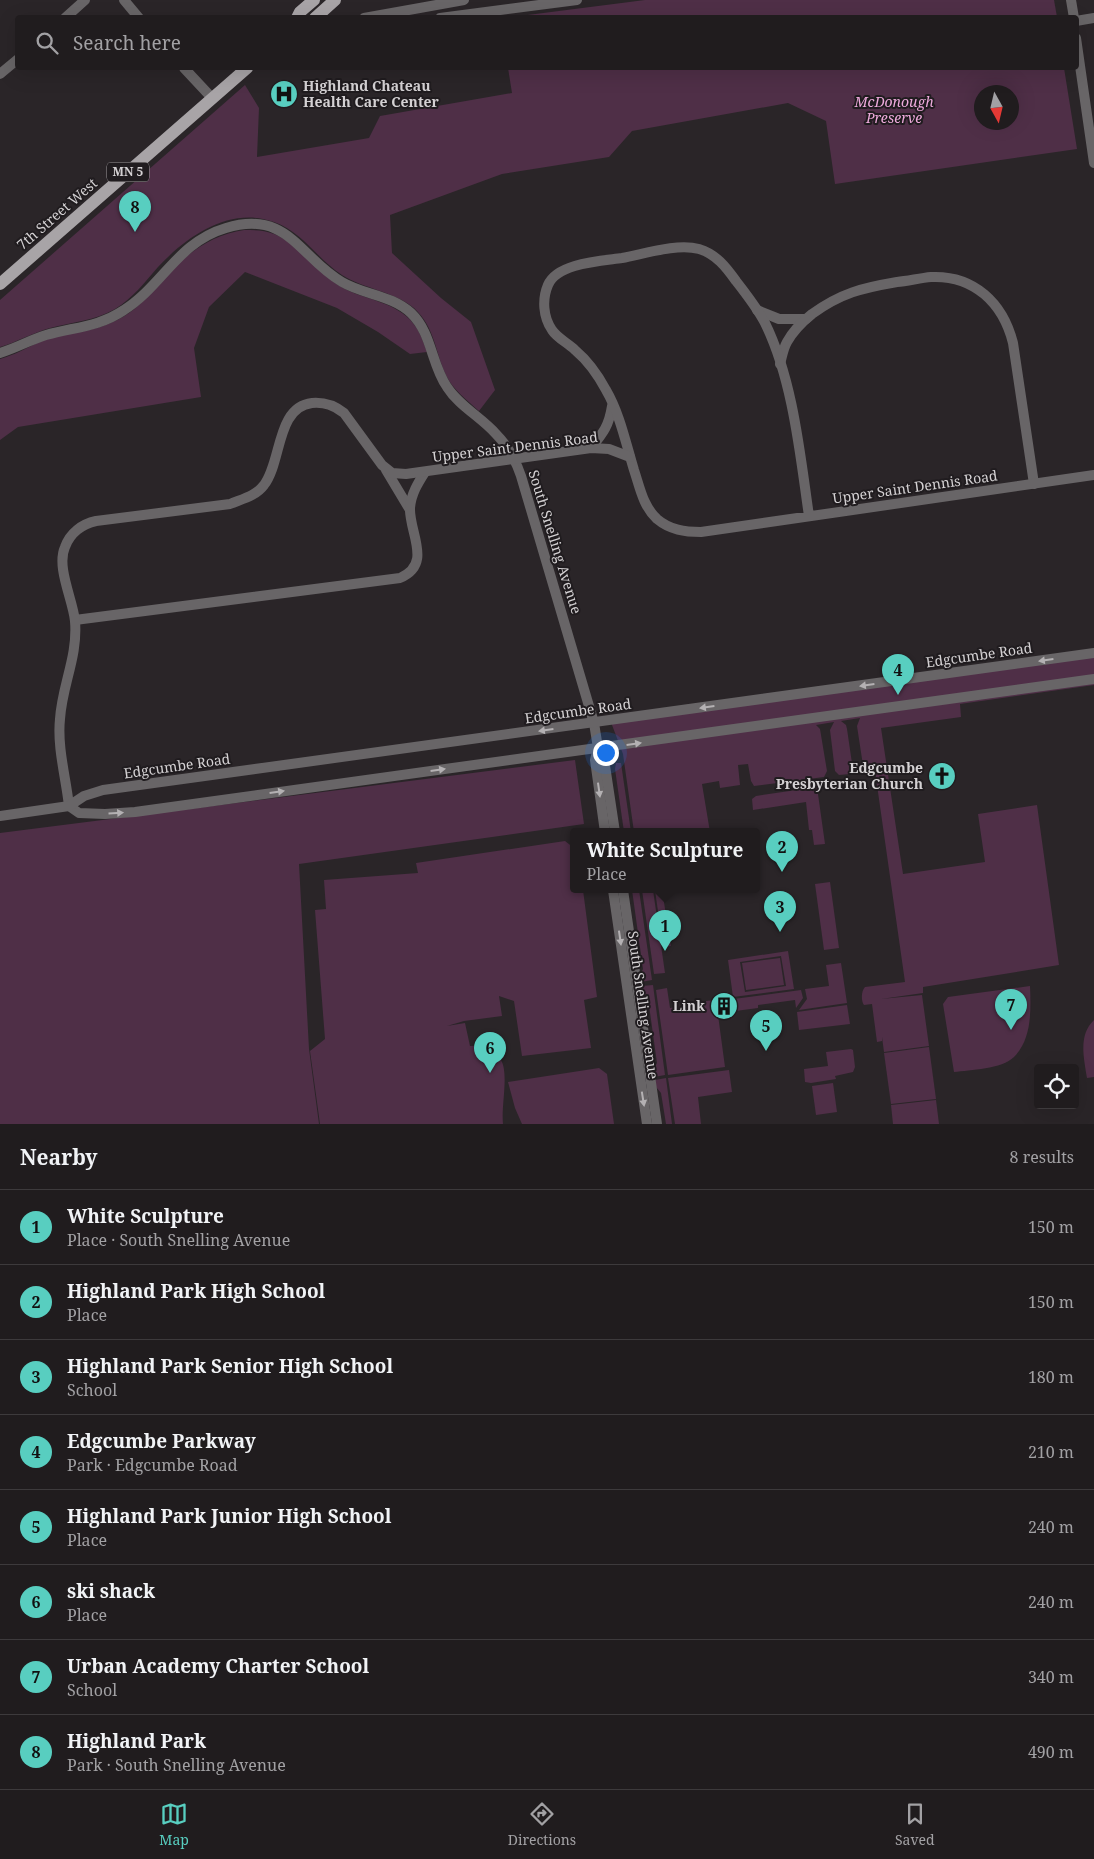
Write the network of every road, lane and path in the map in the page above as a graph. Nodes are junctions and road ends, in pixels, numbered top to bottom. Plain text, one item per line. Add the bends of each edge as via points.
1 (85, 0) edge
2 (124, 0) edge
3 (314, 0) edge
4 (335, 0) edge
5 (464, 0) edge
6 (577, 0) edge
7 (1071, 0) edge
8 (68, 15) edge
9 (136, 15) edge
10 (299, 15) edge
11 (318, 15) edge
12 (381, 15) edge
13 (463, 15) edge
14 (1074, 15) edge
15 (1094, 18) edge
16 (1079, 20) edge
17 (1079, 59) edge
18 (15, 62) edge
19 (186, 70) edge
20 (245, 70) edge
21 (0, 74) edge
22 (212, 98) junction
23 (1094, 163) edge
24 (0, 284) edge
25 (757, 310) junction
26 (806, 319) junction
27 (0, 353) edge
28 (780, 365) junction
29 (613, 402) junction
30 (591, 448) junction
31 (630, 457) junction
32 (513, 459) junction
33 (382, 465) junction
34 (425, 472) junction
35 (1094, 475) edge
36 (1034, 484) junction
37 (410, 510) junction
38 (809, 516) junction
39 (75, 620) junction
40 (1094, 653) edge
41 (1094, 679) edge
42 (594, 723) junction
43 (598, 748) junction
44 (69, 806) junction
45 (0, 816) edge
46 (604, 828) edge
47 (614, 828) edge
48 (613, 893) edge
49 (623, 893) edge
50 (647, 1124) edge
51 (657, 1124) edge

1 - 8 street
2 - 9 street
3 - 10 main road
4 - 11 main road
5 - 12 street
6 - 13 street
7 - 14 street
15 - 16 street
17 - 23 street
18 - 21 street
19 - 22 street
20 - 22 main road, 7th Street West / MN 5
22 - 24 main road, 7th Street West / MN 5
25 - 26 street via 779,318
25 - 28 street
25 - 29 street via 724,265 708,252 698,249 680,248 578,265 562,271 548,283 545,292 548,321 552,330 589,364
26 - 28 street via 786,344
26 - 36 street via 828,302 856,290 927,278 955,280 986,295 1004,316 1013,343
27 - 32 street, South Snelling Avenue via 34,339 91,326 115,316 135,302 184,252 217,231 244,225 268,227 295,240 340,281 395,302 410,312 425,333 436,365 452,395 497,435
28 - 38 street via 797,432
29 - 30 street via 610,421
29 - 31 street
30 - 31 street, Upper Saint Dennis Road via 610,449
30 - 32 street, Upper Saint Dennis Road
31 - 38 street, Upper Saint Dennis Road via 646,504 658,520 676,530 701,532
32 - 34 street, Upper Saint Dennis Road
32 - 42 street, South Snelling Avenue via 521,476
33 - 34 street via 392,473
33 - 37 street
33 - 39 street via 337,408 328,403 317,403 297,408 286,422 265,484 245,499 230,504 96,521 82,525 74,532 64,547 62,564
34 - 37 street, Upper Saint Dennis Road via 412,495
35 - 36 street, Upper Saint Dennis Road
36 - 38 street, Upper Saint Dennis Road
37 - 39 street, Upper Saint Dennis Road via 417,562 409,573 400,578
39 - 44 street via 76,641 59,721
40 -> 42 street, Edgcumbe Road
43 -> 41 street, Edgcumbe Road
42 - 43 street, South Snelling Avenue
42 -> 44 street, Edgcumbe Road via 104,790 84,796
44 -> 43 street, Edgcumbe Road via 79,813 135,812
43 -> 46 street, South Snelling Avenue via 595,760
43 - 47 street, South Snelling Avenue via 604,759
44 - 45 street, Edgcumbe Road
48 -> 50 street, South Snelling Avenue
49 - 51 street, South Snelling Avenue

